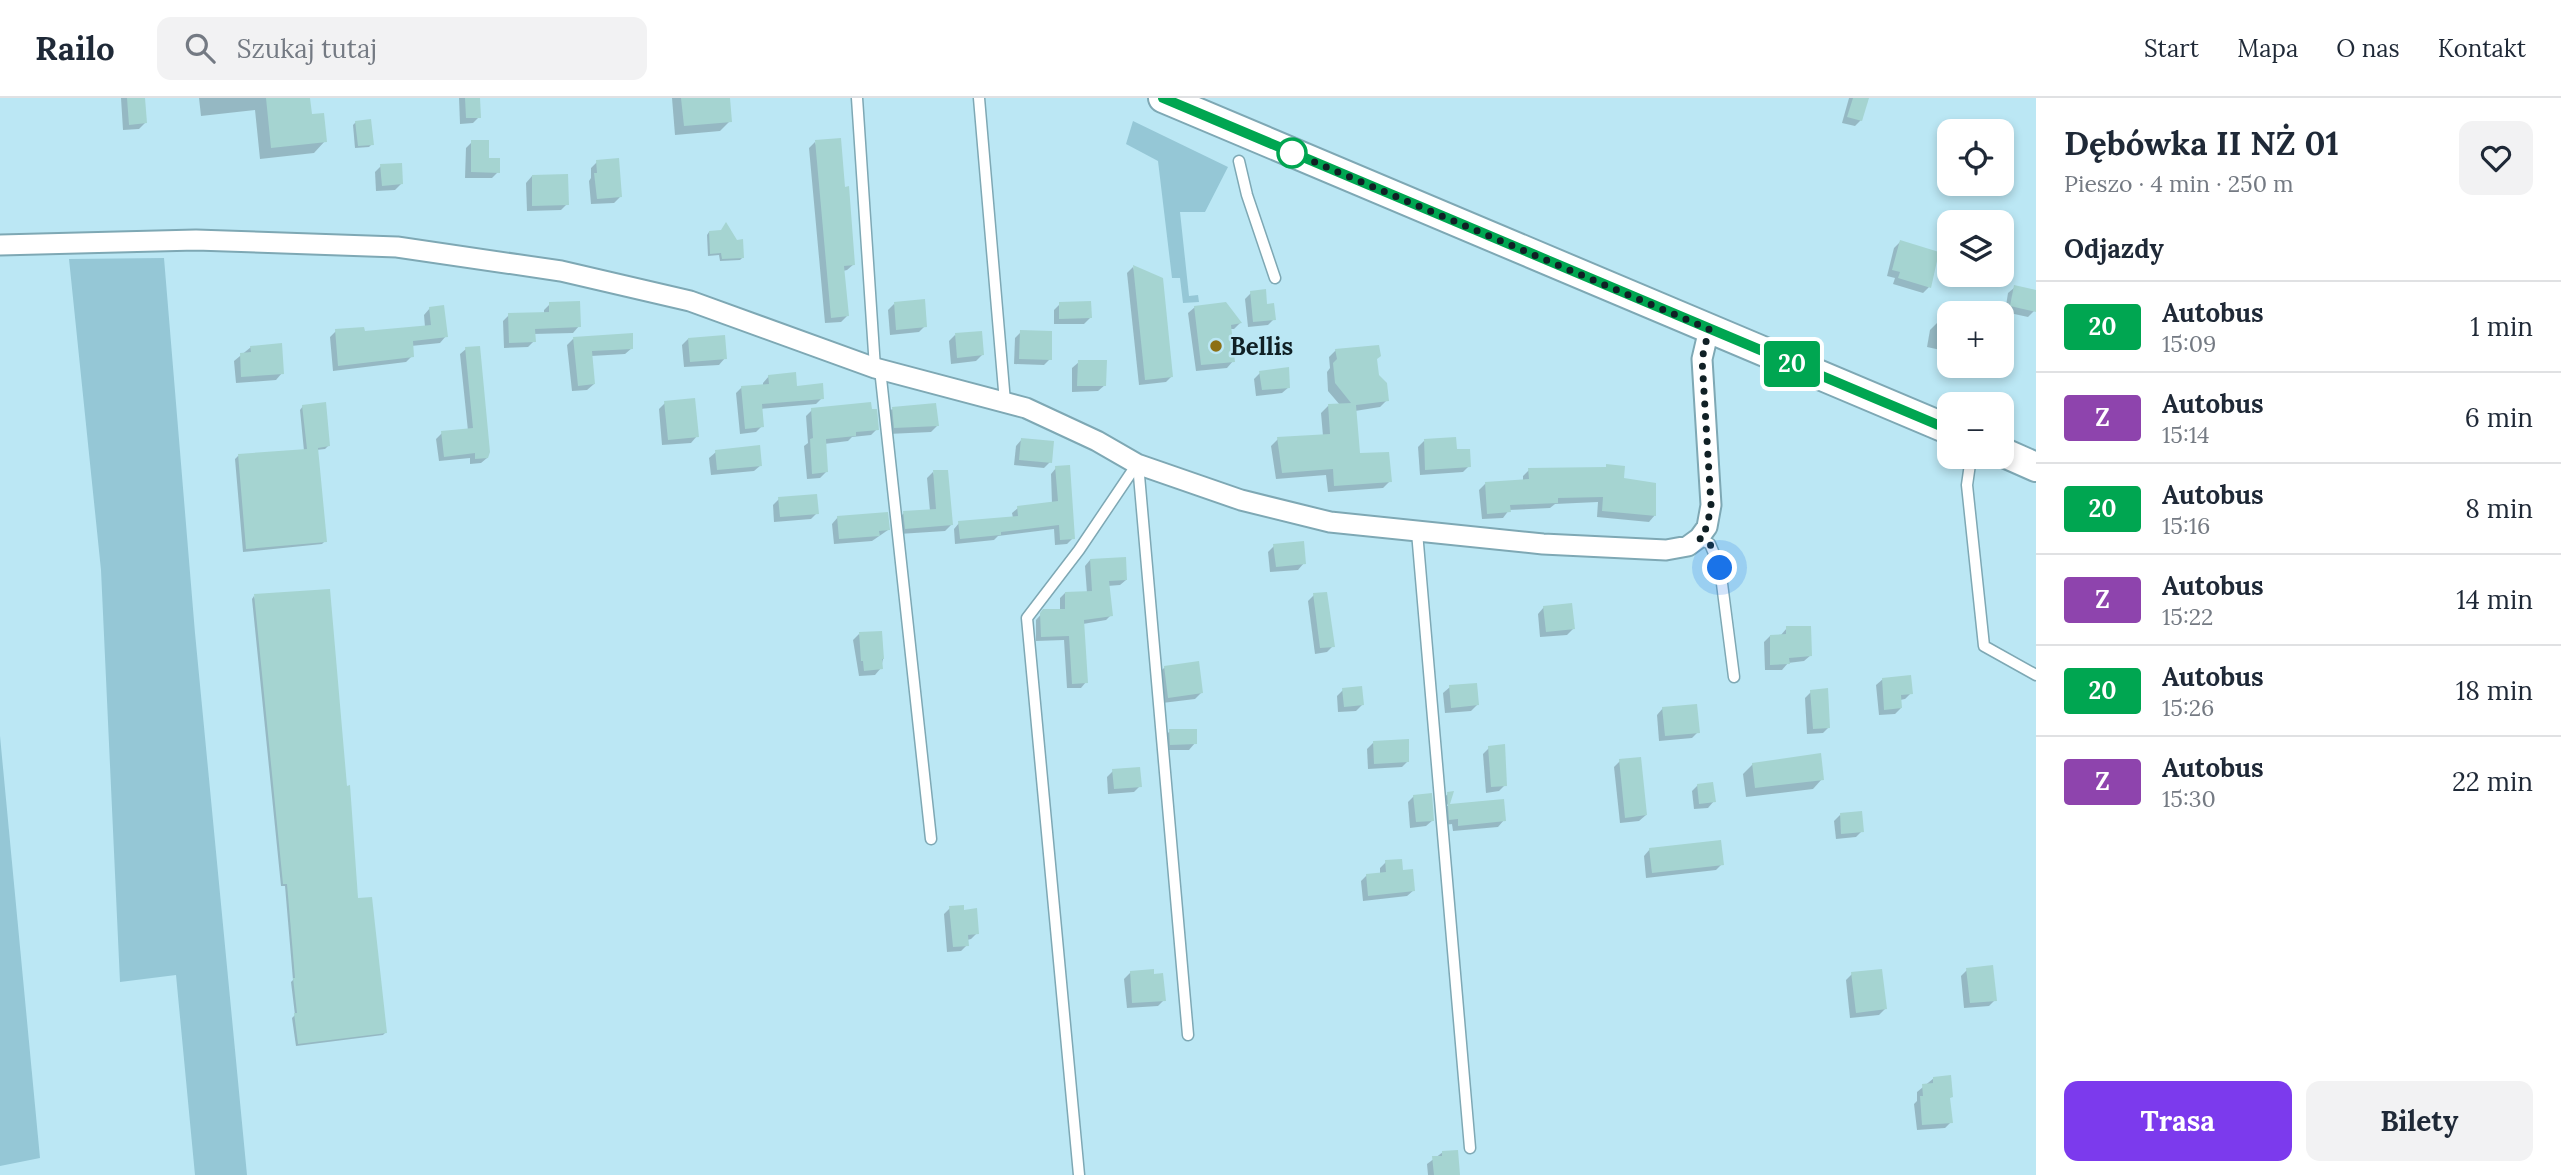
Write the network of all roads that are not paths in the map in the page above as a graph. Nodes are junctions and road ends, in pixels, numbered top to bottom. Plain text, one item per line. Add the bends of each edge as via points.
1 (857, 98) edge
2 (979, 98) edge
3 (1163, 98) edge
4 (1238, 161) dead end
5 (0, 245) edge
6 (1275, 278) dead end
7 (1709, 329) junction
8 (877, 369) junction
9 (1005, 402) junction
10 (1937, 425) edge
11 (2014, 457) edge
12 (1138, 464) junction
13 (2036, 467) edge
14 (1970, 469) edge
15 (1417, 532) junction
16 (1699, 538) junction
17 (2036, 675) edge
18 (1734, 677) dead end
19 (931, 839) dead end
20 (1188, 1035) dead end
21 (1470, 1149) dead end
22 (1079, 1175) edge

1 - 8 lane
2 - 9 lane
3 - 7 street
4 - 6 lane
5 - 8 street via 196,240 397,247 561,271 690,301
7 - 10 street
7 - 16 street via 1702,359 1711,505 1707,527
8 - 9 street
8 - 19 lane
9 - 12 street via 1097,441
11 - 13 street
12 - 15 street via 1241,500 1330,522
12 - 20 lane
12 - 22 lane via 1027,618
14 - 17 lane via 1967,485 1984,646
15 - 16 street via 1666,550 1688,546
15 - 21 lane
16 - 18 lane via 1710,544 1720,568

